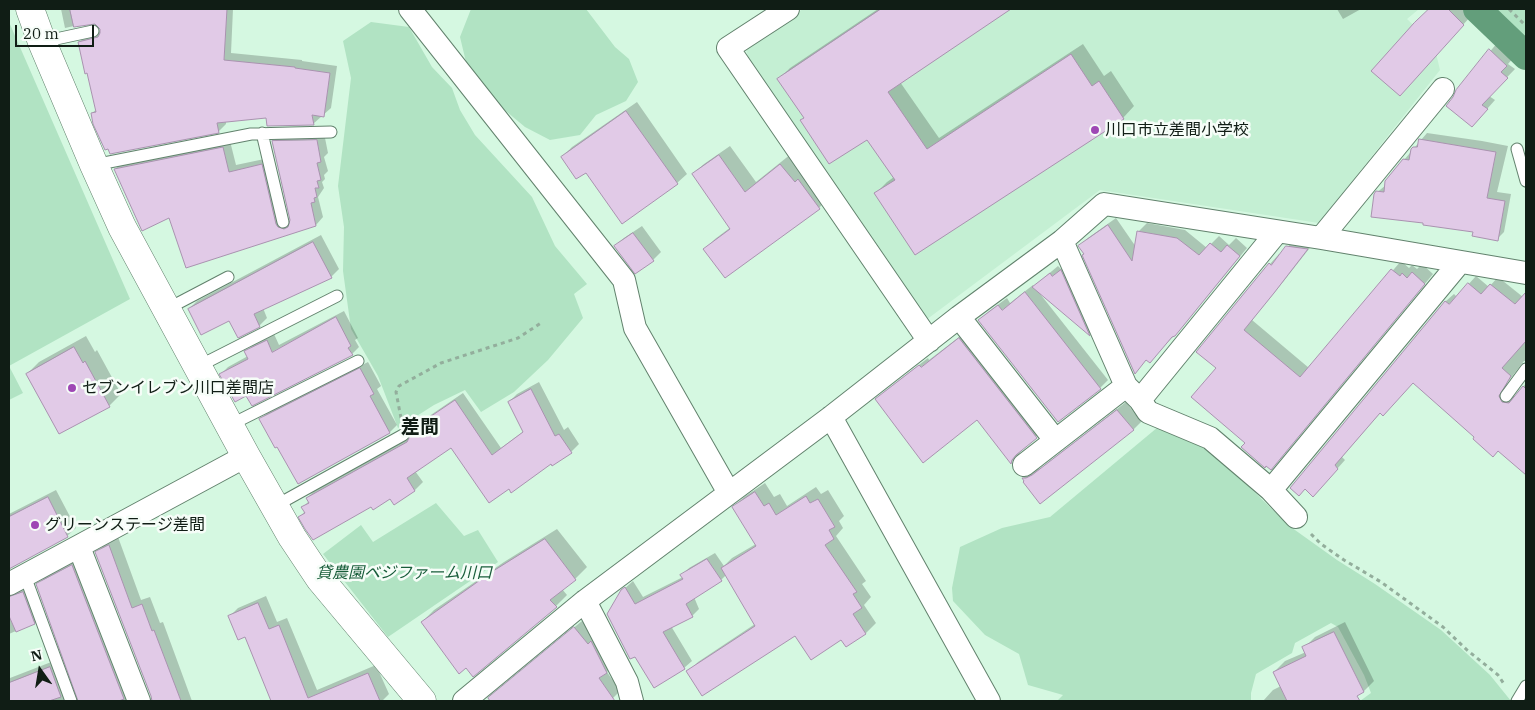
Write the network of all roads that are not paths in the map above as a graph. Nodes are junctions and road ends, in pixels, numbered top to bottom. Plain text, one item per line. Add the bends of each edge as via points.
1 (30, 9) edge
2 (410, 9) edge
3 (788, 9) edge
4 (94, 31) dead end
5 (42, 42) junction
6 (1443, 89) dead end
7 (331, 132) dead end
8 (262, 133) junction
9 (1517, 149) dead end
10 (94, 166) junction
11 (1526, 181) edge
12 (283, 222) dead end
13 (1277, 232) junction
14 (1321, 238) junction
15 (1062, 241) junction
16 (1460, 262) junction
17 (1526, 273) edge
18 (228, 277) dead end
19 (337, 296) dead end
20 (167, 309) junction
21 (959, 317) junction
22 (929, 340) junction
23 (358, 361) dead end
24 (199, 366) junction
25 (1526, 369) edge
26 (1133, 393) junction
27 (1506, 396) dead end
28 (831, 417) junction
29 (230, 425) junction
30 (403, 435) road end
31 (1055, 440) junction
32 (246, 456) junction
33 (1024, 465) dead end
34 (1271, 490) junction
35 (729, 494) junction
36 (275, 506) junction
37 (1296, 517) road end
38 (79, 547) junction
39 (17, 580) edge
40 (585, 600) junction
41 (1526, 686) edge
42 (71, 701) edge
43 (139, 701) edge
44 (422, 701) edge
45 (464, 701) edge
46 (632, 701) edge
47 (989, 701) edge
48 (1517, 701) edge

1 - 5 street
2 - 35 street via 624,280 635,328
3 - 22 street via 728,48
4 - 5 lane
5 - 10 street
6 - 14 street
7 - 8 lane
8 - 10 lane
8 - 12 lane
9 - 11 lane
10 - 20 street via 122,227
13 - 14 street
13 - 15 street via 1104,204
13 - 26 street
14 - 16 street
15 - 21 street
15 - 26 street
16 - 17 street
16 - 34 street
18 - 20 lane
19 - 24 lane
20 - 24 street
21 - 22 street
21 - 31 street
22 - 28 street
23 - 29 lane
24 - 29 street
25 - 27 lane
26 - 31 street
26 - 34 street via 1148,412 1210,438
28 - 35 street
28 - 47 street
29 - 32 street
30 - 36 lane
31 - 33 street
32 - 36 street
32 - 38 street
34 - 37 street
35 - 40 street
36 - 44 street via 320,579
38 - 39 street
38 - 43 street
39 - 42 lane
40 - 45 street
40 - 46 street via 627,682
41 - 48 lane

